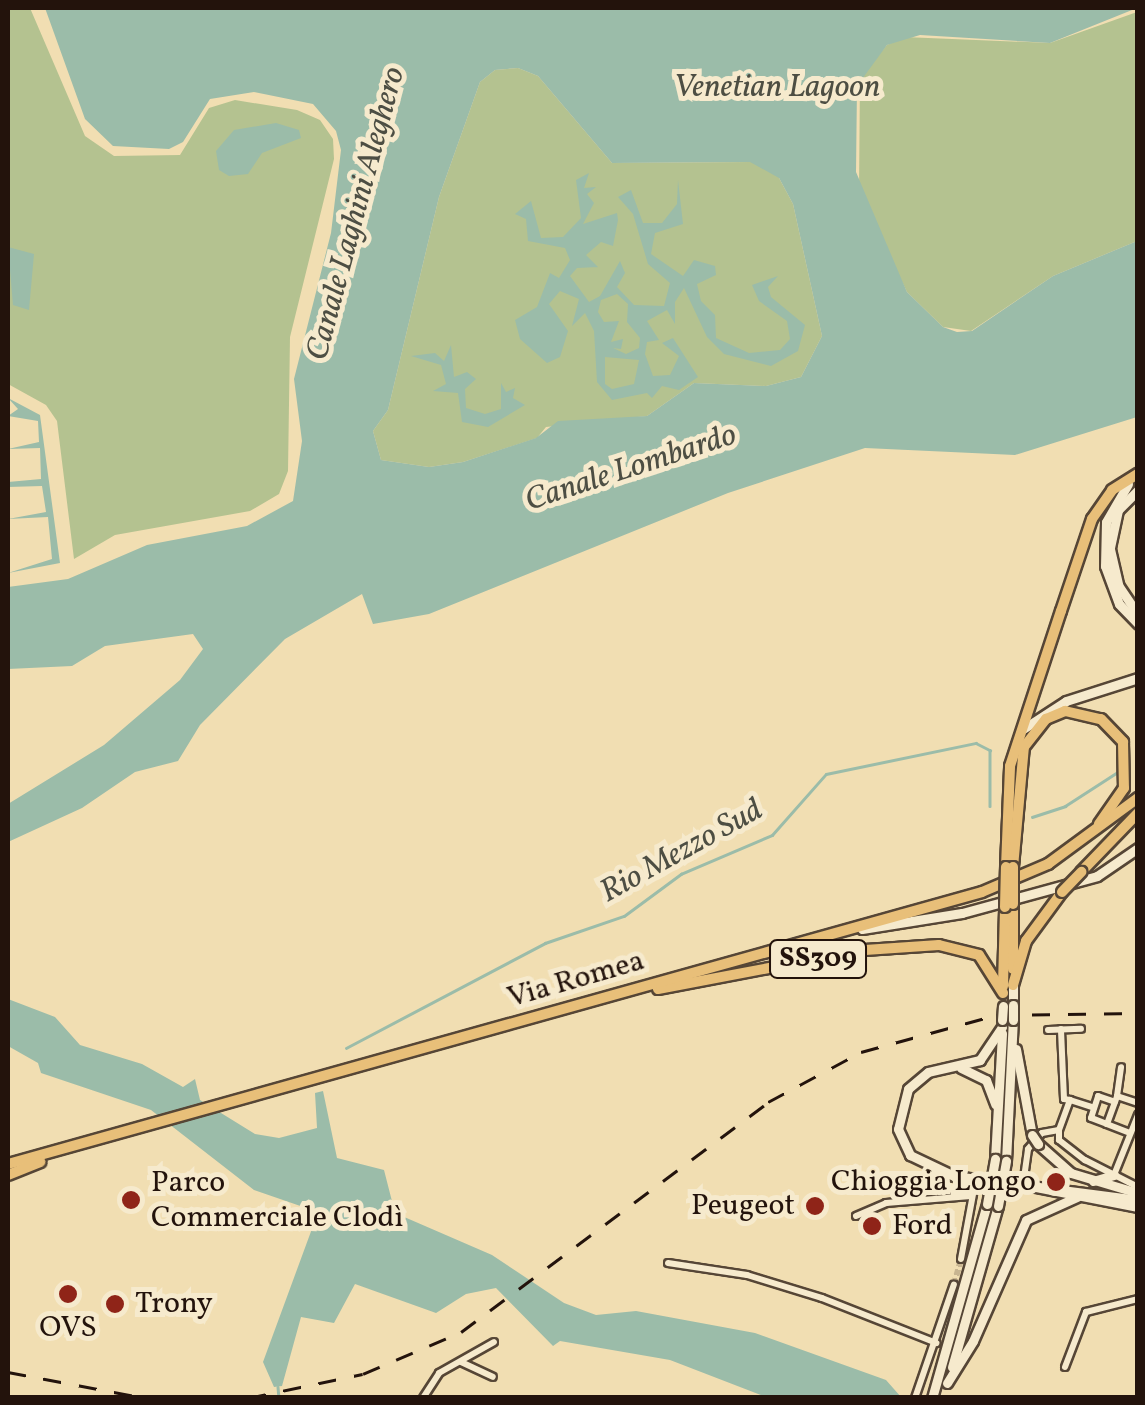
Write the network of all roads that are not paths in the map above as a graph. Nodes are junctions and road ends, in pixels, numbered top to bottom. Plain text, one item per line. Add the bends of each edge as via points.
1 (1138, 475) edge
2 (1138, 490) edge
3 (1138, 615) edge
4 (1138, 624) edge
5 (1138, 678) edge
6 (1020, 732) junction
7 (1138, 798) edge
8 (1138, 813) edge
9 (1074, 848) junction
10 (1138, 848) edge
11 (1010, 867) junction
12 (830, 934) junction
13 (1008, 989) junction
14 (613, 996) junction
15 (1007, 1025) junction
16 (1082, 1029) dead end
17 (1048, 1030) dead end
18 (1061, 1030) junction
19 (958, 1067) junction
20 (1121, 1067) dead end
21 (1116, 1099) junction
22 (1070, 1100) junction
23 (1138, 1103) edge
24 (1094, 1108) junction
25 (1138, 1114) edge
26 (998, 1121) junction
27 (1107, 1124) junction
28 (1059, 1130) junction
29 (1130, 1133) junction
30 (84, 1145) junction
31 (1001, 1160) junction
32 (8, 1161) edge
33 (8, 1175) edge
34 (1114, 1175) junction
35 (976, 1178) junction
36 (1090, 1181) junction
37 (1023, 1185) junction
38 (1036, 1188) junction
39 (971, 1196) junction
40 (1076, 1197) junction
41 (1138, 1197) edge
42 (993, 1205) junction
43 (856, 1216) dead end
44 (961, 1259) tunnel mouth
45 (668, 1262) dead end
46 (954, 1284) tunnel mouth
47 (1138, 1299) edge
48 (494, 1342) dead end
49 (936, 1343) junction
50 (460, 1361) junction
51 (1065, 1367) dead end
52 (494, 1377) dead end
53 (947, 1383) junction
54 (423, 1398) edge
55 (915, 1398) edge
56 (932, 1398) edge
57 (942, 1398) edge

1 - 4 street via 1112,502 1103,545 1111,588
1 - 6 main road, SS309 via 1112,490 1092,519
2 - 3 street via 1118,510 1110,550 1118,585
5 - 6 street via 1044,711
6 - 11 main road, SS309 via 1007,788
7 - 9 main road, Via Romea / SS309
8 - 13 main road, bridge via 1026,940
9 - 11 main road, SS309 via 1116,805 1127,753 1110,724 1065,710 1046,719 1024,746
9 - 12 main road, Via Romea / SS309 via 982,892
10 - 12 street via 1112,870 988,906
11 - 13 main road, SS309, bridge
12 - 14 main road, Via Romea / SS309
13 - 14 main road, SS309 via 979,955 939,945 865,950
13 - 15 street, bridge
14 - 30 main road, Via Romea / SS309
15 - 19 street via 980,1060
15 - 26 street
15 - 31 street
15 - 36 street via 1035,1140
16 - 18 street
17 - 18 street
18 - 22 street via 1064,1099
19 - 26 street via 986,1080
19 - 35 street via 928,1072 912,1084 898,1129 918,1162
20 - 21 street
21 - 23 street
21 - 24 street via 1098,1096
21 - 27 street
22 - 24 street
22 - 28 street
24 - 27 street via 1090,1118
25 - 29 street
26 - 31 street
27 - 29 street
28 - 34 street via 1059,1140
28 - 37 street via 1042,1134 1028,1149
29 - 34 street
30 - 32 main road
30 - 33 main road
31 - 42 street, bridge
34 - 36 street
34 - 41 street
35 - 37 street
35 - 39 street
36 - 41 street
37 - 38 street
38 - 40 street
38 - 41 street
39 - 43 street via 886,1204
39 - 44 street
40 - 41 street
40 - 53 street via 1026,1220 973,1341
42 - 53 street
42 - 56 street
45 - 49 street via 747,1275
46 - 49 street
47 - 51 street via 1086,1312
48 - 50 street
49 - 55 street
50 - 52 street
50 - 54 street via 439,1373
53 - 57 street

